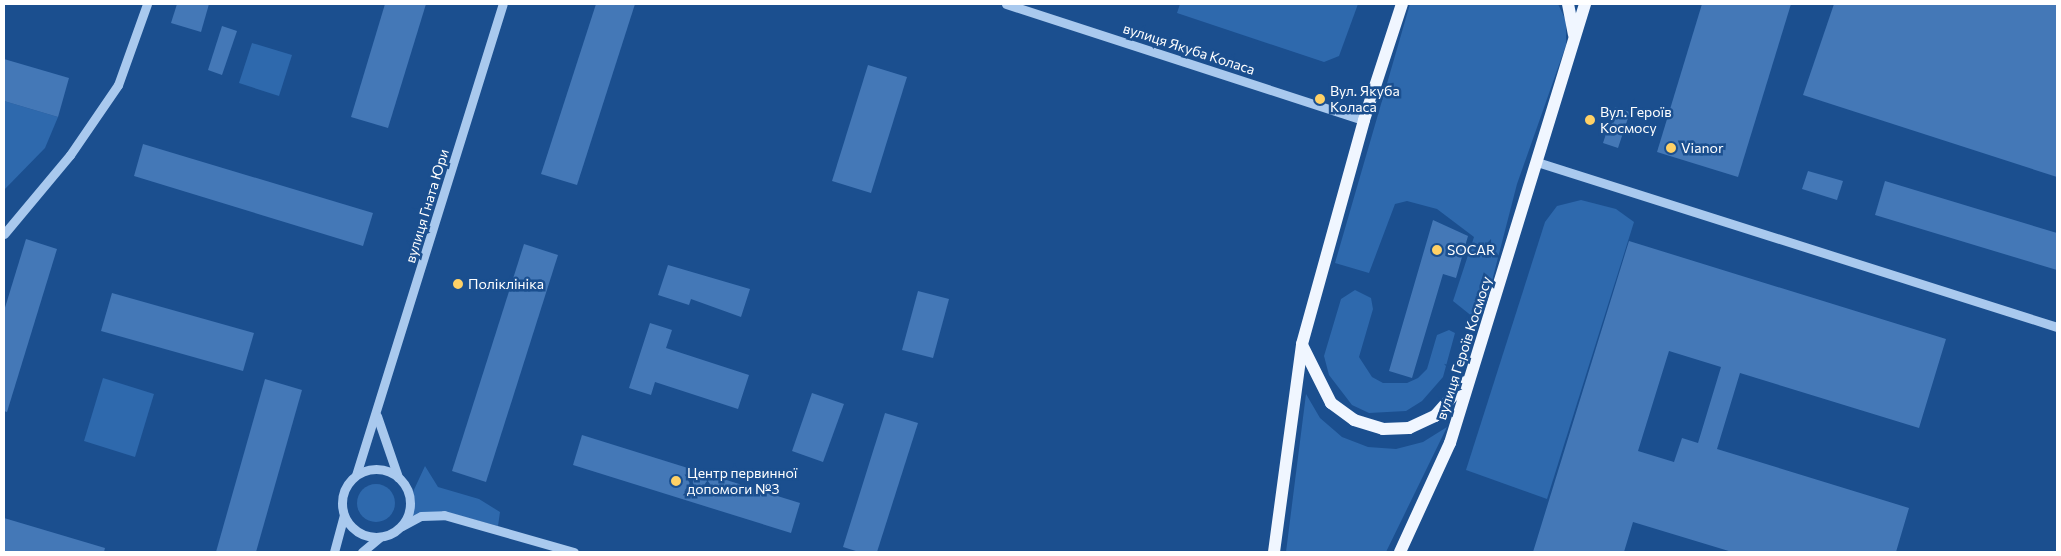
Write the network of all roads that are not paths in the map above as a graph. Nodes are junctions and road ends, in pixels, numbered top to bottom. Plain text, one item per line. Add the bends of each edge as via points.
1 (147, 4) edge
2 (503, 4) edge
3 (1006, 4) edge
4 (1402, 4) edge
5 (1568, 4) edge
6 (1585, 4) edge
7 (1574, 42) junction
8 (1364, 120) junction
9 (1537, 162) junction
10 (4, 234) edge
11 (2057, 327) edge
12 (1302, 344) junction
13 (1473, 372) junction
14 (377, 416) junction
15 (356, 475) junction
16 (398, 477) junction
17 (344, 515) junction
18 (400, 527) junction
19 (380, 537) junction
20 (334, 552) edge
21 (362, 552) edge
22 (574, 552) edge
23 (1274, 552) edge
24 (1400, 552) edge

1 - 10 street via 118,85 70,155
2 - 14 street, вулиця Гната Юри
3 - 8 street, вулиця Якуба Коласа
4 - 8 main road
5 - 7 main road
6 - 7 main road, вулиця Героїв Космосу
7 - 9 main road, вулиця Героїв Космосу
8 - 12 main road
9 - 11 street
9 - 13 main road, вулиця Героїв Космосу
12 - 13 main road via 1331,403 1354,420 1383,429 1409,428 1435,416
12 - 23 main road
13 - 24 main road, вулиця Героїв Космосу via 1442,465
14 - 15 street, вулиця Гната Юри
14 - 16 street
15 - 16 street via 377,469
15 - 17 street via 343,493
16 - 18 street via 405,486 409,507
17 - 19 street via 358,532
17 - 20 street
18 - 19 street
18 - 22 street via 421,516 444,515
19 - 21 street

